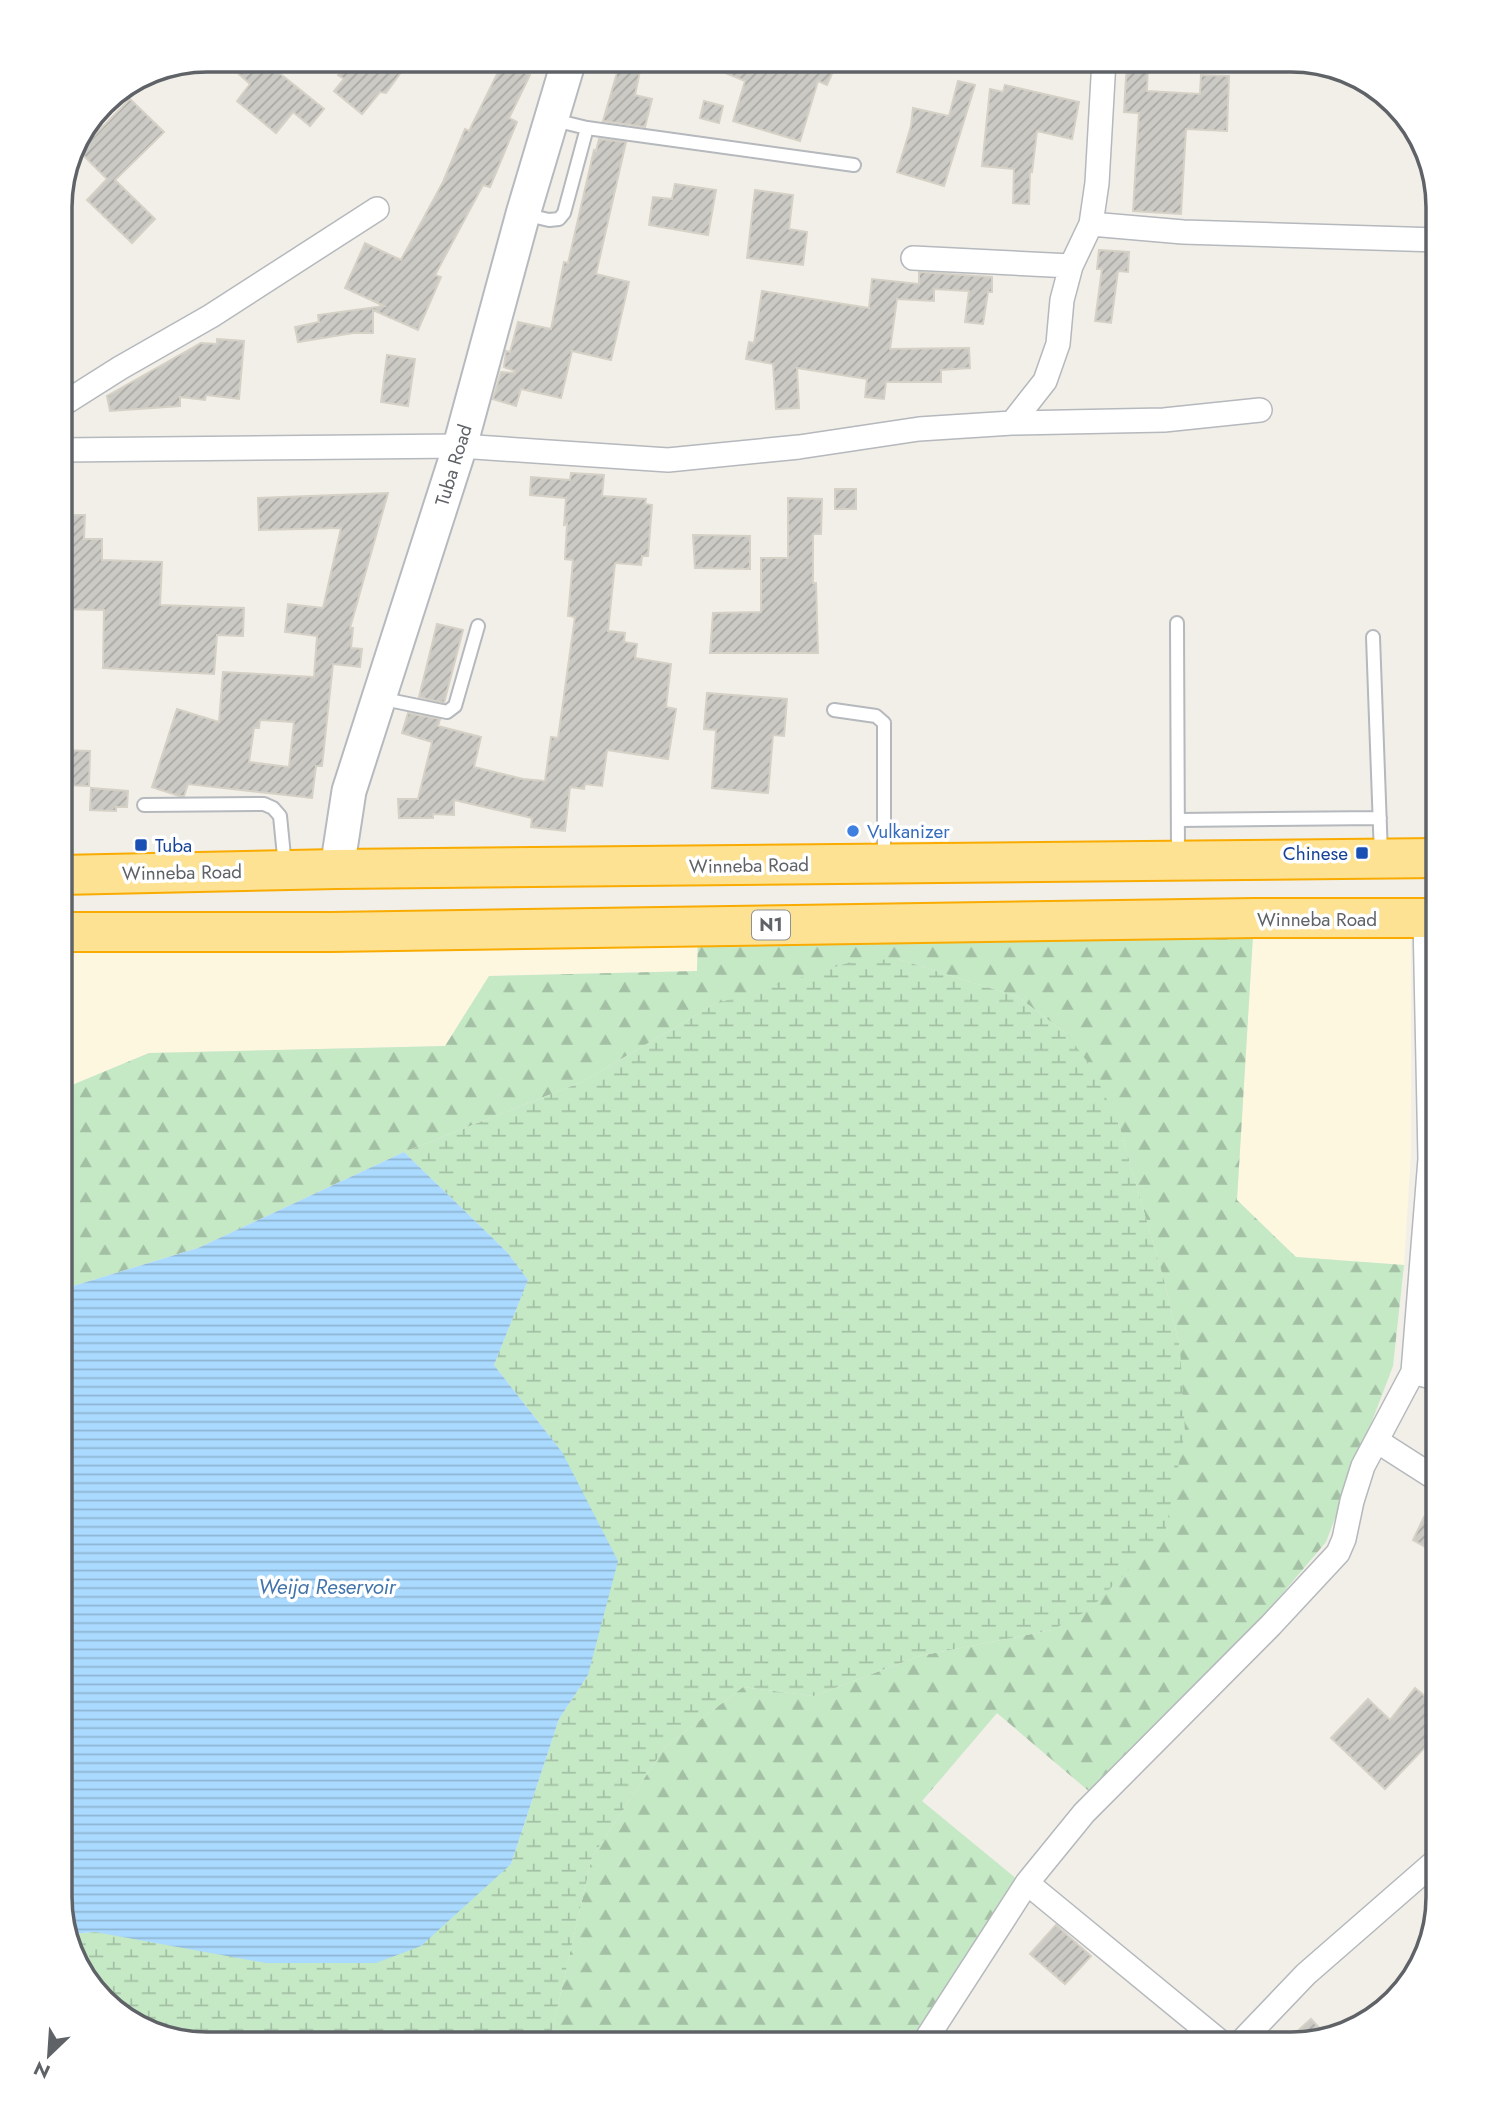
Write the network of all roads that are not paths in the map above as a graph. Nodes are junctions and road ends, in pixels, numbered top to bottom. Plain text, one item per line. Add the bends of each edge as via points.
1 (565, 72) edge
2 (1103, 72) edge
3 (551, 119) junction
4 (587, 128) junction
5 (854, 165) dead end
6 (377, 209) dead end
7 (523, 214) junction
8 (1091, 224) junction
9 (1426, 240) edge
10 (913, 258) dead end
11 (1071, 266) junction
12 (72, 398) edge
13 (1260, 410) dead end
14 (1012, 423) junction
15 (460, 446) junction
16 (72, 450) edge
17 (1177, 623) dead end
18 (478, 626) dead end
19 (1373, 638) dead end
20 (378, 698) junction
21 (834, 710) dead end
22 (144, 805) dead end
23 (1380, 818) junction
24 (1178, 820) junction
25 (1426, 858) edge
26 (1381, 859) junction
27 (1253, 860) junction
28 (1178, 861) junction
29 (884, 864) junction
30 (337, 869) junction
31 (286, 870) junction
32 (72, 875) edge
33 (1255, 918) junction
34 (1426, 919) edge
35 (72, 935) edge
36 (1426, 1240) edge
37 (1413, 1372) junction
38 (1426, 1376) edge
39 (1377, 1441) junction
40 (1426, 1472) edge
41 (1426, 1869) edge
42 (1027, 1883) junction
43 (931, 2032) edge
44 (1207, 2032) edge
45 (1251, 2032) edge

1 - 3 street, Tuba Road
2 - 8 street
3 - 4 lane
3 - 7 street, Tuba Road
4 - 5 lane
4 - 7 lane via 564,213 549,220
6 - 12 street
7 - 15 street, Tuba Road
8 - 9 street via 1183,232
8 - 11 street
10 - 11 street
11 - 14 street via 1058,344 1045,381
13 - 14 street via 1164,420
14 - 15 street via 919,429 668,460
15 - 16 street
15 - 20 street, Tuba Road
17 - 24 lane
18 - 20 lane via 455,706 447,712
19 - 23 lane
20 - 30 street, Tuba Road via 349,791
21 - 29 lane via 876,716 884,723
22 - 31 lane via 269,806 280,816
23 - 24 lane
23 - 26 lane
24 - 28 lane
25 - 26 highway, Winneba Road
26 - 27 highway, Winneba Road
27 - 28 highway, Winneba Road
27 - 33 highway
28 - 29 highway, Winneba Road
29 - 30 highway, Winneba Road
30 - 31 highway, Winneba Road
31 - 32 highway, Winneba Road
33 - 34 highway, Winneba Road / N1
33 - 35 highway, Winneba Road / N1
36 - 37 street
37 - 38 street
37 - 39 street
39 - 40 street
39 - 42 street via 1363,1466 1338,1553 1084,1813
41 - 45 street via 1306,1974
42 - 43 street
42 - 44 street

